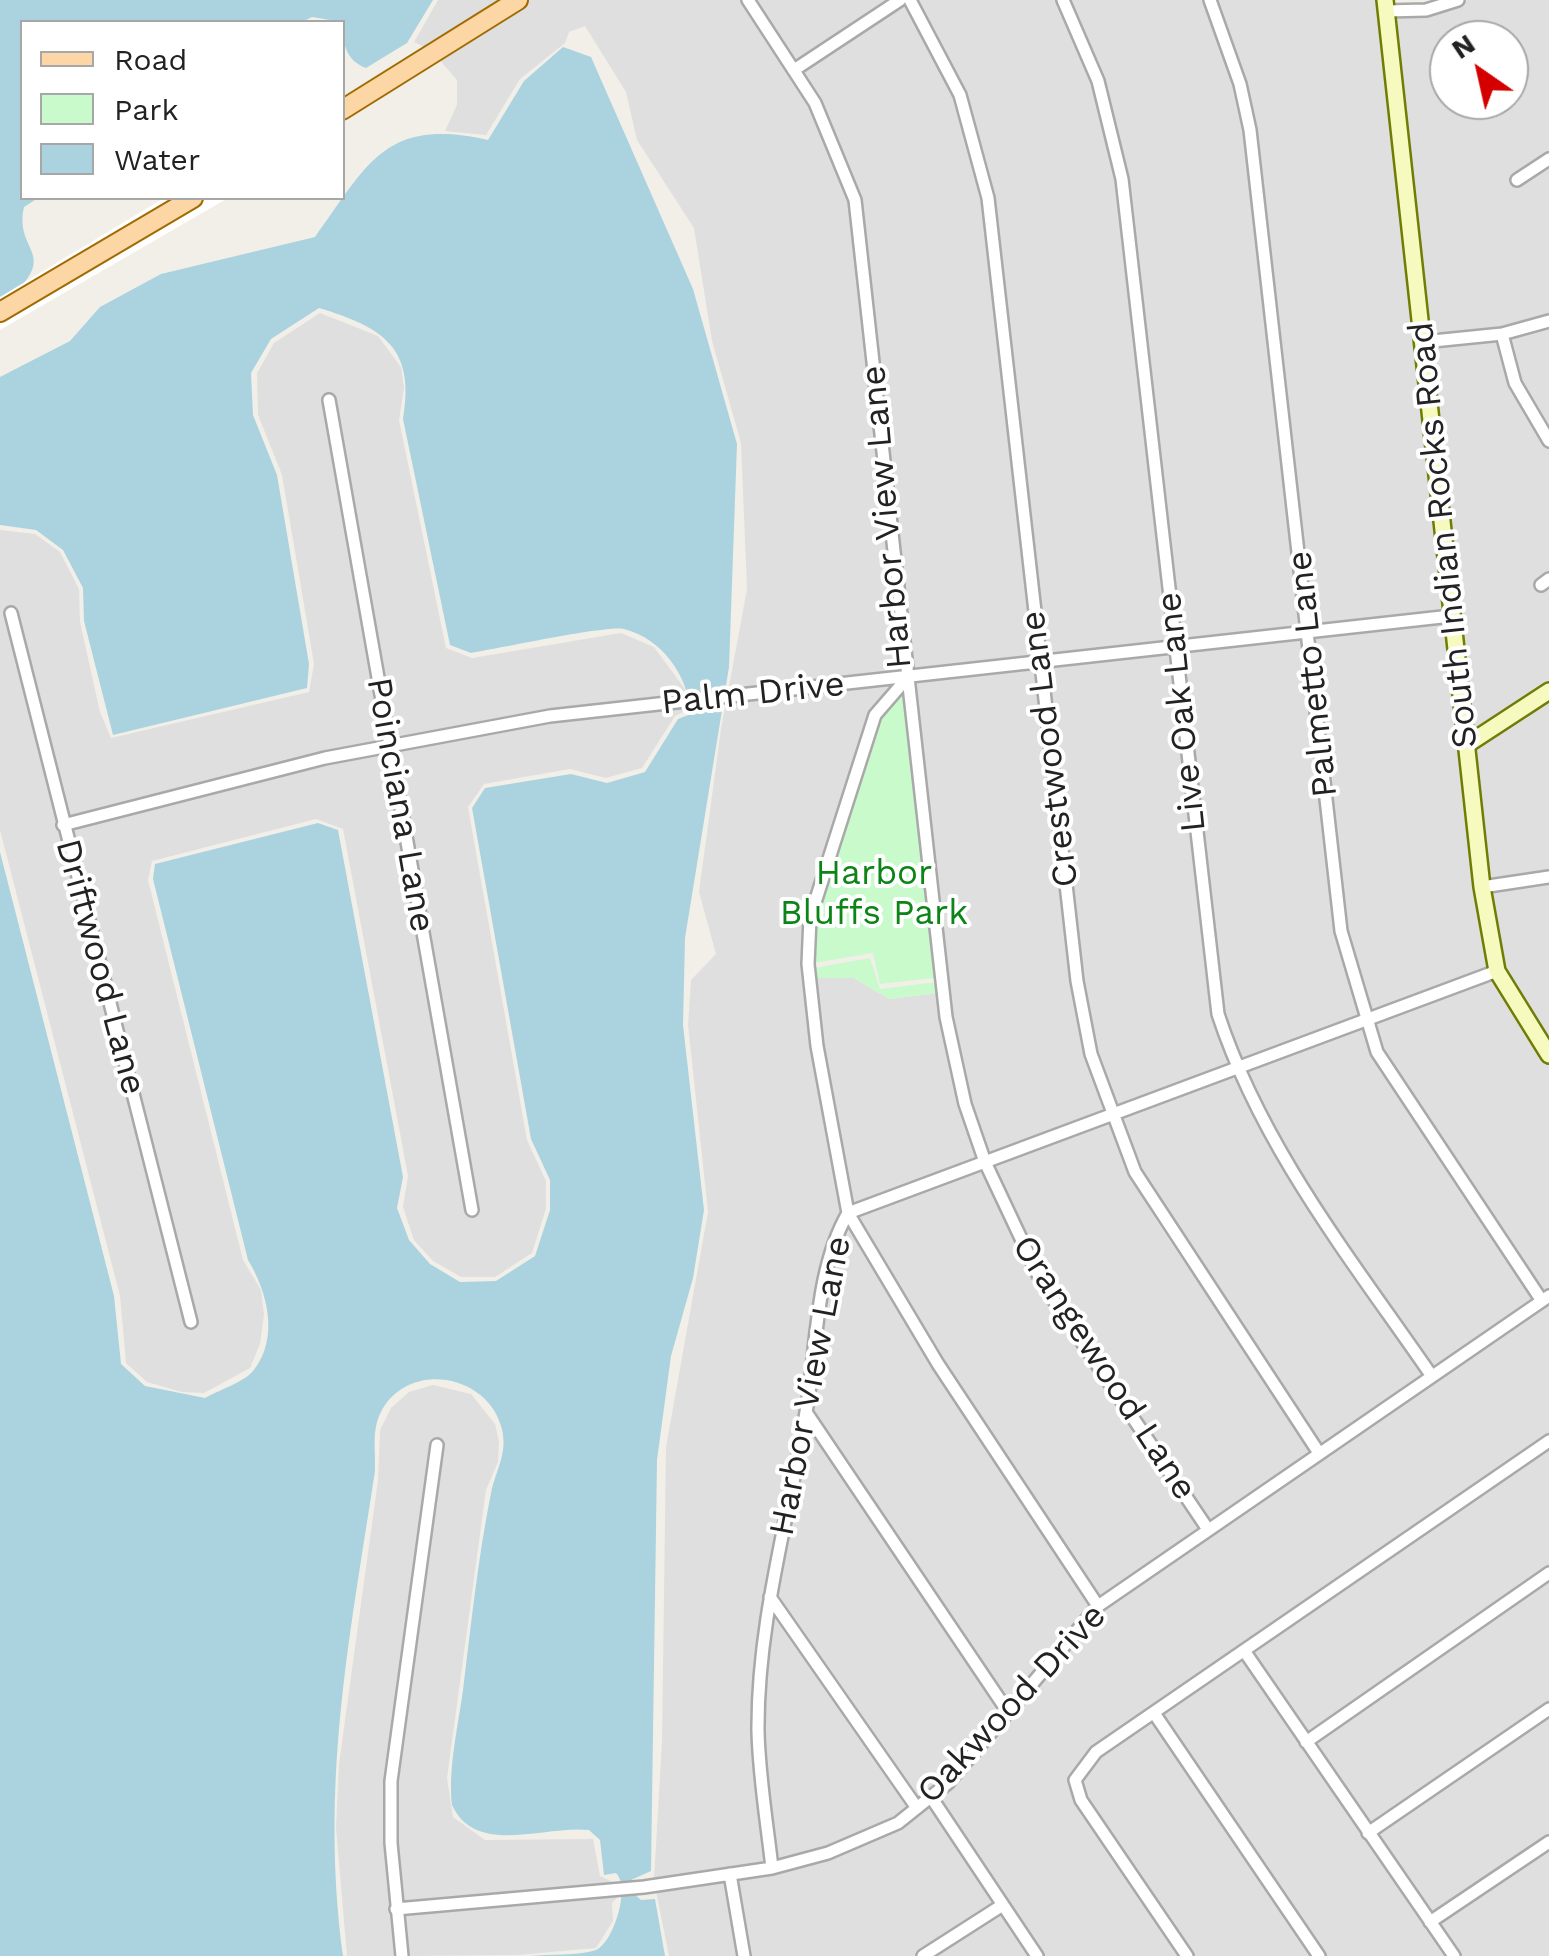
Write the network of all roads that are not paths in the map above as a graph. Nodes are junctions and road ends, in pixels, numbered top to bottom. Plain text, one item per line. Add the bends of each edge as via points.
1 (518, 0) edge
2 (748, 0) edge
3 (900, 0) edge
4 (910, 0) edge
5 (1064, 0) edge
6 (1210, 0) edge
7 (1458, 0) edge
8 (1385, 5) edge
9 (794, 70) junction
10 (345, 108) edge
11 (1549, 159) edge
12 (1516, 180) dead end
13 (190, 200) edge
14 (0, 312) edge
15 (1549, 321) edge
16 (1502, 334) junction
17 (1423, 342) junction
18 (328, 400) dead end
19 (1549, 442) edge
20 (11, 613) dead end
21 (1452, 616) junction
22 (1309, 633) junction
23 (1175, 648) junction
24 (1040, 660) junction
25 (908, 678) junction
26 (1549, 691) edge
27 (1468, 744) junction
28 (389, 745) junction
29 (63, 826) junction
30 (1549, 877) edge
31 (1482, 887) junction
32 (1497, 971) junction
33 (1365, 1021) junction
34 (1549, 1055) edge
35 (1236, 1069) junction
36 (1112, 1115) junction
37 (985, 1162) junction
38 (472, 1210) dead end
39 (848, 1213) junction
40 (1546, 1298) edge
41 (192, 1322) dead end
42 (1431, 1375) junction
43 (806, 1412) junction
44 (1549, 1441) edge
45 (437, 1445) dead end
46 (1318, 1453) junction
47 (1208, 1528) junction
48 (1549, 1573) edge
49 (770, 1597) junction
50 (1098, 1606) junction
51 (1245, 1652) junction
52 (1549, 1709) edge
53 (1008, 1712) junction
54 (1154, 1713) junction
55 (1306, 1742) junction
56 (931, 1797) junction
57 (917, 1808) junction
58 (1368, 1832) junction
59 (1549, 1842) edge
60 (772, 1868) junction
61 (730, 1874) junction
62 (1001, 1906) junction
63 (396, 1909) junction
64 (1430, 1922) junction
65 (402, 1956) edge
66 (744, 1956) edge
67 (923, 1956) edge
68 (1036, 1956) edge
69 (1187, 1956) edge
70 (1319, 1956) edge
71 (1454, 1956) edge

1 - 10 main road
2 - 9 street, Harbor View Lane
3 - 9 street
4 - 24 street, Crestwood Lane via 960,95 983,170
5 - 23 street, Live Oak Lane via 1098,81 1122,179
6 - 22 street, Palmetto Lane via 1250,130
7 - 8 street via 1426,10
8 - 17 street, South Indian Rocks Road
9 - 25 street, Harbor View Lane via 830,132 854,200
11 - 12 street
13 - 14 main road
15 - 16 street
16 - 17 street
16 - 19 street via 1516,383
17 - 21 street, South Indian Rocks Road
18 - 28 street, Poinciana Lane
20 - 29 street, Driftwood Lane
21 - 22 street, Palm Drive
21 - 27 street, South Indian Rocks Road
22 - 23 street, Palm Drive
22 - 33 street, Palmetto Lane via 1341,931
23 - 24 street, Palm Drive
23 - 35 street, Live Oak Lane via 1208,958
24 - 25 street, Palm Drive
24 - 36 street, Crestwood Lane via 1077,981
25 - 28 street, Palm Drive via 550,716
25 - 37 street, Orangewood Lane via 946,1018
25 - 39 street, Harbor View Lane via 875,715 810,918 817,1046
26 - 27 street
27 - 31 street, South Indian Rocks Road
28 - 29 street, Palm Drive
28 - 38 street, Poinciana Lane
29 - 41 street, Driftwood Lane
30 - 31 street
31 - 32 street, South Indian Rocks Road
32 - 33 street
32 - 34 street, South Indian Rocks Road
33 - 35 street
33 - 40 street, Palmetto Lane via 1398,1089
35 - 36 street
35 - 42 street, Live Oak Lane via 1276,1148
36 - 37 street
36 - 46 street, Crestwood Lane via 1162,1220
37 - 39 street
37 - 47 street, Orangewood Lane via 1041,1281
39 - 43 street, Harbor View Lane via 829,1264
39 - 50 street via 938,1364
40 - 42 street, Oakwood Drive
42 - 46 street, Oakwood Drive
43 - 49 street, Harbor View Lane
43 - 53 street
44 - 51 street
45 - 63 street via 391,1781
46 - 47 street, Oakwood Drive
47 - 50 street, Oakwood Drive
48 - 55 street
49 - 57 street
49 - 60 street, Harbor View Lane via 758,1727
50 - 53 street, Oakwood Drive
51 - 54 street
51 - 55 street
52 - 58 street
53 - 56 street, Oakwood Drive
54 - 69 street via 1096,1752 1076,1780 1081,1800
54 - 70 street
55 - 58 street
56 - 57 street, Oakwood Drive
56 - 62 street
57 - 60 street, Oakwood Drive via 866,1839
58 - 64 street
59 - 64 street
60 - 61 street, Oakwood Drive
61 - 63 street, Oakwood Drive
61 - 66 street
62 - 67 street
62 - 68 street
63 - 65 street
64 - 71 street

